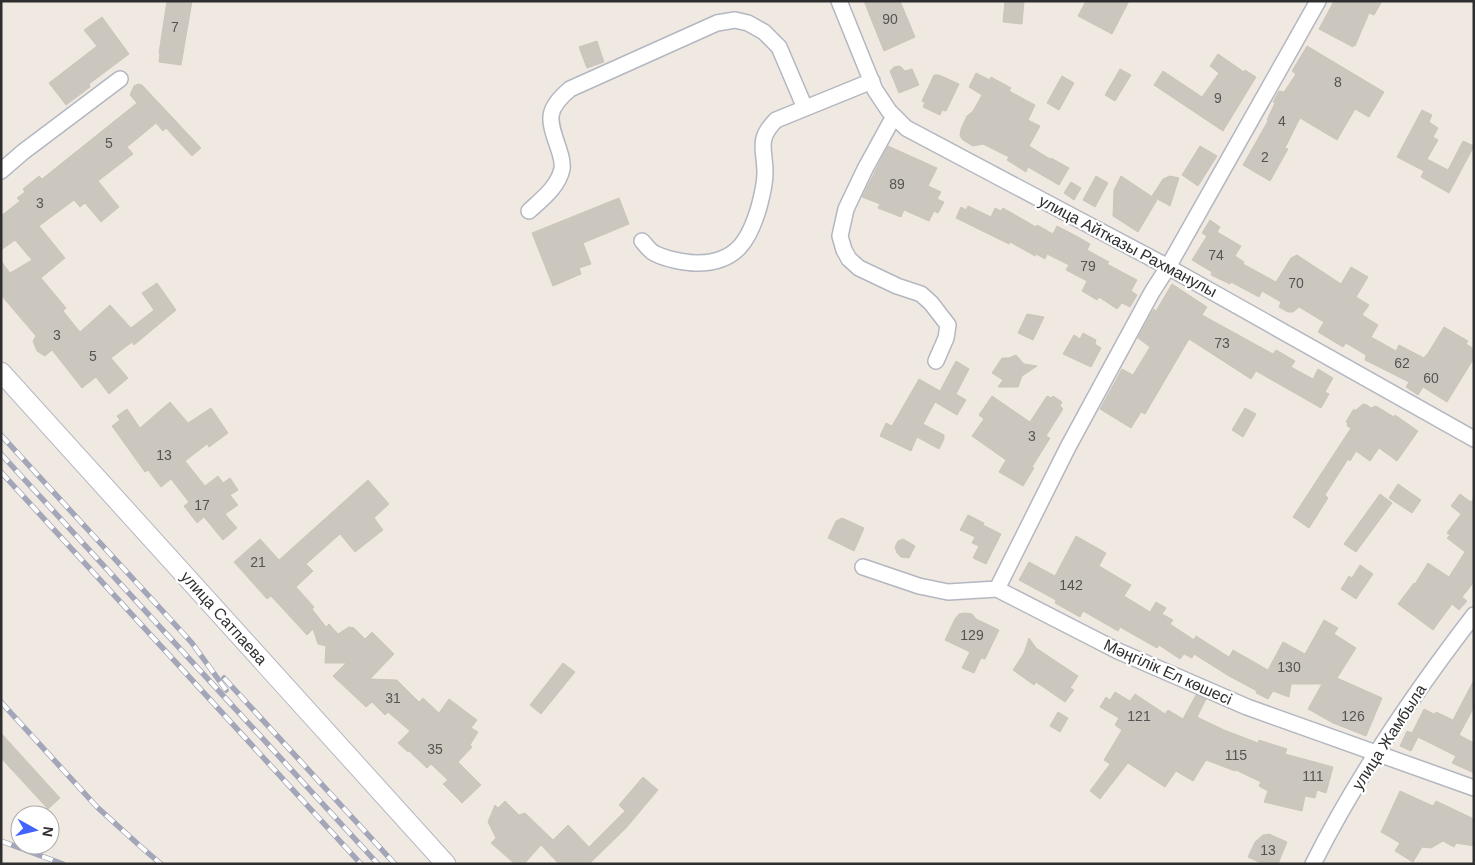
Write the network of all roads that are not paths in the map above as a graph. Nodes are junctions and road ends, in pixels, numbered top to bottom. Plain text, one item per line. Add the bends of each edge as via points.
1 (839, 1) edge
2 (1318, 1) edge
3 (120, 79) dead end
4 (872, 81) junction
5 (805, 108) junction
6 (894, 116) junction
7 (1, 171) edge
8 (529, 211) dead end
9 (642, 241) dead end
10 (1168, 267) junction
11 (936, 361) dead end
12 (1, 372) edge
13 (1474, 439) edge
14 (863, 567) dead end
15 (997, 589) junction
16 (1474, 615) edge
17 (1376, 753) junction
18 (1474, 788) edge
19 (446, 864) edge
20 (1313, 864) edge

1 - 4 street, улица Айтказы Рахманулы
2 - 10 street
3 - 7 street
4 - 5 street
4 - 6 street, улица Айтказы Рахманулы
5 - 8 street via 778,47 764,32 735,20 717,23 570,89 560,98 551,112 551,120 562,156 562,168 552,189
5 - 9 street via 776,120 768,128 762,148 765,174 762,197 754,223 738,250 707,263 688,263 654,254
6 - 10 street, улица Айтказы Рахманулы via 906,128
6 - 11 street via 846,209 840,236 849,259 859,268 921,294 942,316 948,325
10 - 13 street, улица Айтказы Рахманулы
10 - 15 street via 1068,447
12 - 19 street, улица Сатпаева
14 - 15 street via 948,592
15 - 17 street, Мәңгілік Ел көшесі via 1118,651 1247,708
16 - 17 street, улица Жамбыла
17 - 18 street, Мәңгілік Ел көшесі
17 - 20 street, улица Жамбыла

